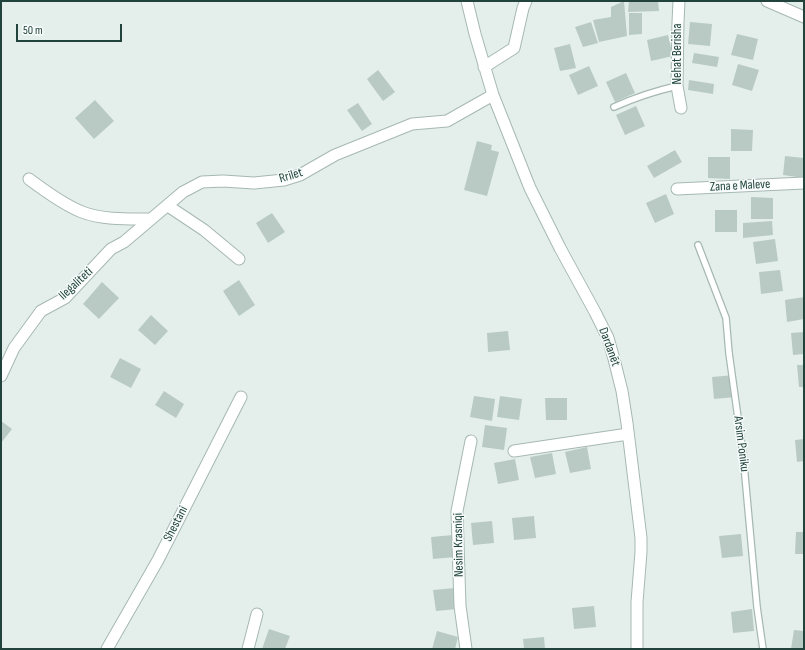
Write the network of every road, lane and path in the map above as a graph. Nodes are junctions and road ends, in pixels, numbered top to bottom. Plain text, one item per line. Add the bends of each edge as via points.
1 (468, 1) edge
2 (526, 1) edge
3 (679, 1) edge
4 (767, 1) edge
5 (804, 17) edge
6 (484, 68) junction
7 (677, 86) junction
8 (493, 95) junction
9 (614, 107) dead end
10 (681, 108) dead end
11 (30, 179) dead end
12 (804, 183) edge
13 (677, 189) dead end
14 (168, 206) junction
15 (150, 219) junction
16 (698, 245) dead end
17 (239, 259) dead end
18 (1, 376) edge
19 (241, 397) dead end
20 (628, 434) junction
21 (471, 441) dead end
22 (514, 451) dead end
23 (257, 614) dead end
24 (107, 649) edge
25 (248, 649) edge
26 (466, 649) edge
27 (637, 649) edge
28 (763, 649) edge

1 - 6 street, Dardanët
2 - 6 street via 514,48
3 - 7 street, Nehat Berisha
4 - 5 street
6 - 8 street, Dardanët
7 - 9 lane via 645,94
7 - 10 street, Nehat Berisha
8 - 14 street, Rrilet via 447,121 412,124 335,155 294,177 254,183 202,182 183,192
8 - 20 street, Dardanët via 530,188 608,338 622,391
11 - 15 street via 46,192 82,212 115,219
12 - 13 street, Zana e Maleve
14 - 15 street, Ilegaliteti
14 - 17 street via 204,230
15 - 18 street, Ilegaliteti via 124,242 111,249 65,298 41,311 14,348
16 - 28 lane, Arsim Poniku via 726,318
19 - 24 street, Shestani via 158,560
20 - 22 street
20 - 27 street, Dardanët via 642,552 637,602
21 - 26 street, Nesim Krasniqi via 457,511 460,606
23 - 25 street

